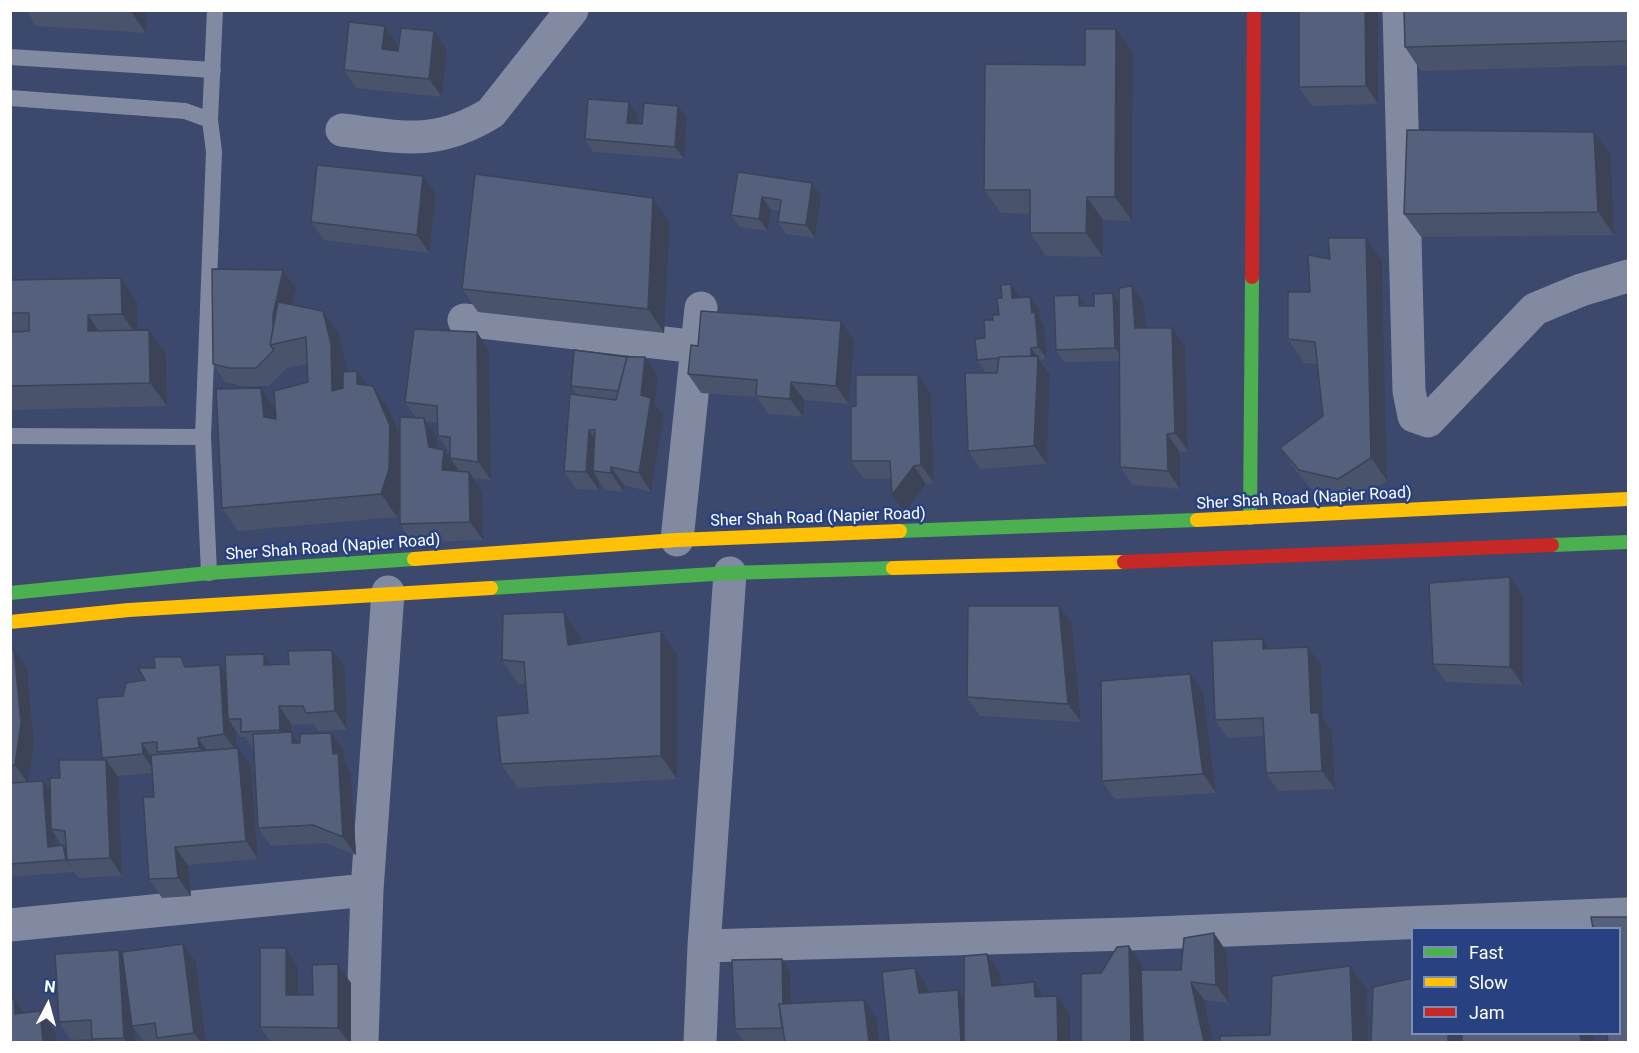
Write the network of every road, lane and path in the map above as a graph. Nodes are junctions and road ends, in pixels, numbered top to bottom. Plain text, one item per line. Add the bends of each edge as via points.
1 (215, 10) edge
2 (572, 10) edge
3 (1254, 10) edge
4 (1399, 10) edge
5 (10, 57) edge
6 (213, 70) junction
7 (10, 98) edge
8 (210, 120) junction
9 (342, 130) dead end
10 (1629, 276) edge
11 (701, 308) dead end
12 (464, 320) dead end
13 (698, 347) junction
14 (10, 436) edge
15 (203, 437) junction
16 (1629, 499) edge
17 (1250, 518) junction
18 (676, 540) junction
19 (1629, 542) edge
20 (209, 573) junction
21 (730, 573) junction
22 (10, 592) edge
23 (387, 592) junction
24 (10, 622) edge
25 (367, 890) junction
26 (1629, 914) edge
27 (10, 925) edge
28 (704, 946) junction
29 (362, 1042) edge
30 (700, 1042) edge

1 - 6 lane
2 - 9 street via 491,113 473,124 446,135 423,138
3 - 17 main road
4 - 10 street via 1409,391 1414,416 1428,421 1535,309
5 - 6 lane
6 - 8 lane
7 - 8 lane via 185,111
8 - 15 lane via 214,152
11 - 13 street
12 - 13 street
13 - 18 street
14 - 15 lane
15 - 20 lane
16 - 17 main road, Sher Shah Road (Napier Road)
17 - 18 main road, Sher Shah Road (Napier Road)
18 - 20 main road, Sher Shah Road (Napier Road)
19 - 21 main road via 1274,558
20 - 22 main road, Sher Shah Road (Napier Road)
21 - 23 main road
21 - 28 street
23 - 24 main road
23 - 25 street
25 - 27 street
25 - 29 street
26 - 28 street
28 - 30 street

